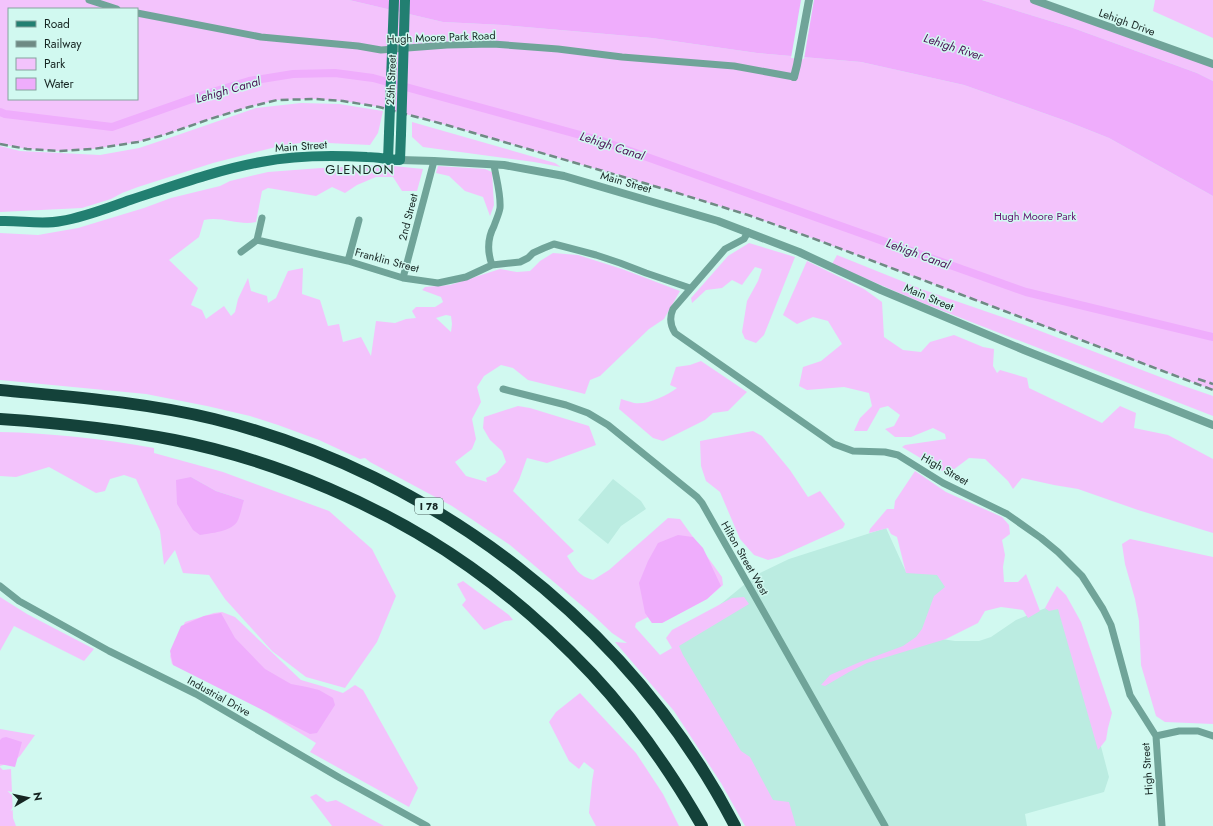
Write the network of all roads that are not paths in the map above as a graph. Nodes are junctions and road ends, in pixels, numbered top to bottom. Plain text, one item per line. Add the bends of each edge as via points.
1 (89, 0) edge
2 (394, 0) edge
3 (405, 0) edge
4 (809, 0) edge
5 (1034, 0) edge
6 (114, 8) edge
7 (138, 13) edge
8 (1213, 64) edge
9 (794, 77) joint
10 (388, 160) junction
11 (400, 160) junction
12 (434, 161) junction
13 (494, 164) junction
14 (262, 218) dead end
15 (359, 220) dead end
16 (0, 221) edge
17 (748, 232) junction
18 (257, 240) junction
19 (241, 252) dead end
20 (348, 261) junction
21 (492, 265) junction
22 (403, 278) junction
23 (690, 288) junction
24 (0, 390) edge
25 (503, 390) dead end
26 (0, 419) edge
27 (1213, 425) edge
28 (0, 586) edge
29 (1156, 736) junction
30 (1213, 736) edge
31 (427, 826) edge
32 (702, 826) edge
33 (735, 826) edge
34 (885, 826) edge
35 (1162, 826) edge

1 - 6 street
2 - 10 main road, 25th Street, bridge
3 - 11 main road, 25th Street, bridge
4 - 9 street
5 - 8 street, Lehigh Drive
7 - 9 street, Hugh Moore Park Road via 261,37 381,50 493,44 734,66
10 - 11 main road, Main Street
10 - 16 main road, Main Street via 314,156 261,162 217,172 65,220
11 - 12 street, Main Street
12 - 13 street, Main Street
12 - 22 street, 2nd Street
13 - 17 street, Main Street via 564,176
13 - 21 street via 500,208 488,242
14 - 18 street
15 - 20 street
17 - 23 street, High Street via 744,239 725,249
17 - 27 street, Main Street via 1024,350
18 - 19 street
18 - 20 street, Franklin Street
20 - 22 street, Franklin Street
21 - 22 street, Franklin Street via 466,277 438,283
21 - 23 street, Franklin Street via 520,262 554,244 620,262
23 - 29 street, High Street via 670,315 671,328 675,333 834,444 853,451 898,455 944,483 1008,514 1058,552 1082,576 1103,609 1111,625 1130,695
24 - 33 highway, I 78 via 118,402 183,412 227,423 319,453 374,477 427,506 473,534 515,566 559,601 598,638 654,701 685,744
25 - 34 street, Hilton Street West via 588,413 608,425 702,503
26 - 32 highway, I 78 via 102,429 175,440 253,461 305,478 424,537 470,566 513,600 555,636 583,665 643,736
28 - 31 street, Industrial Drive via 19,601 109,651 196,694
29 - 30 street via 1179,731 1198,731
29 - 35 street, High Street

